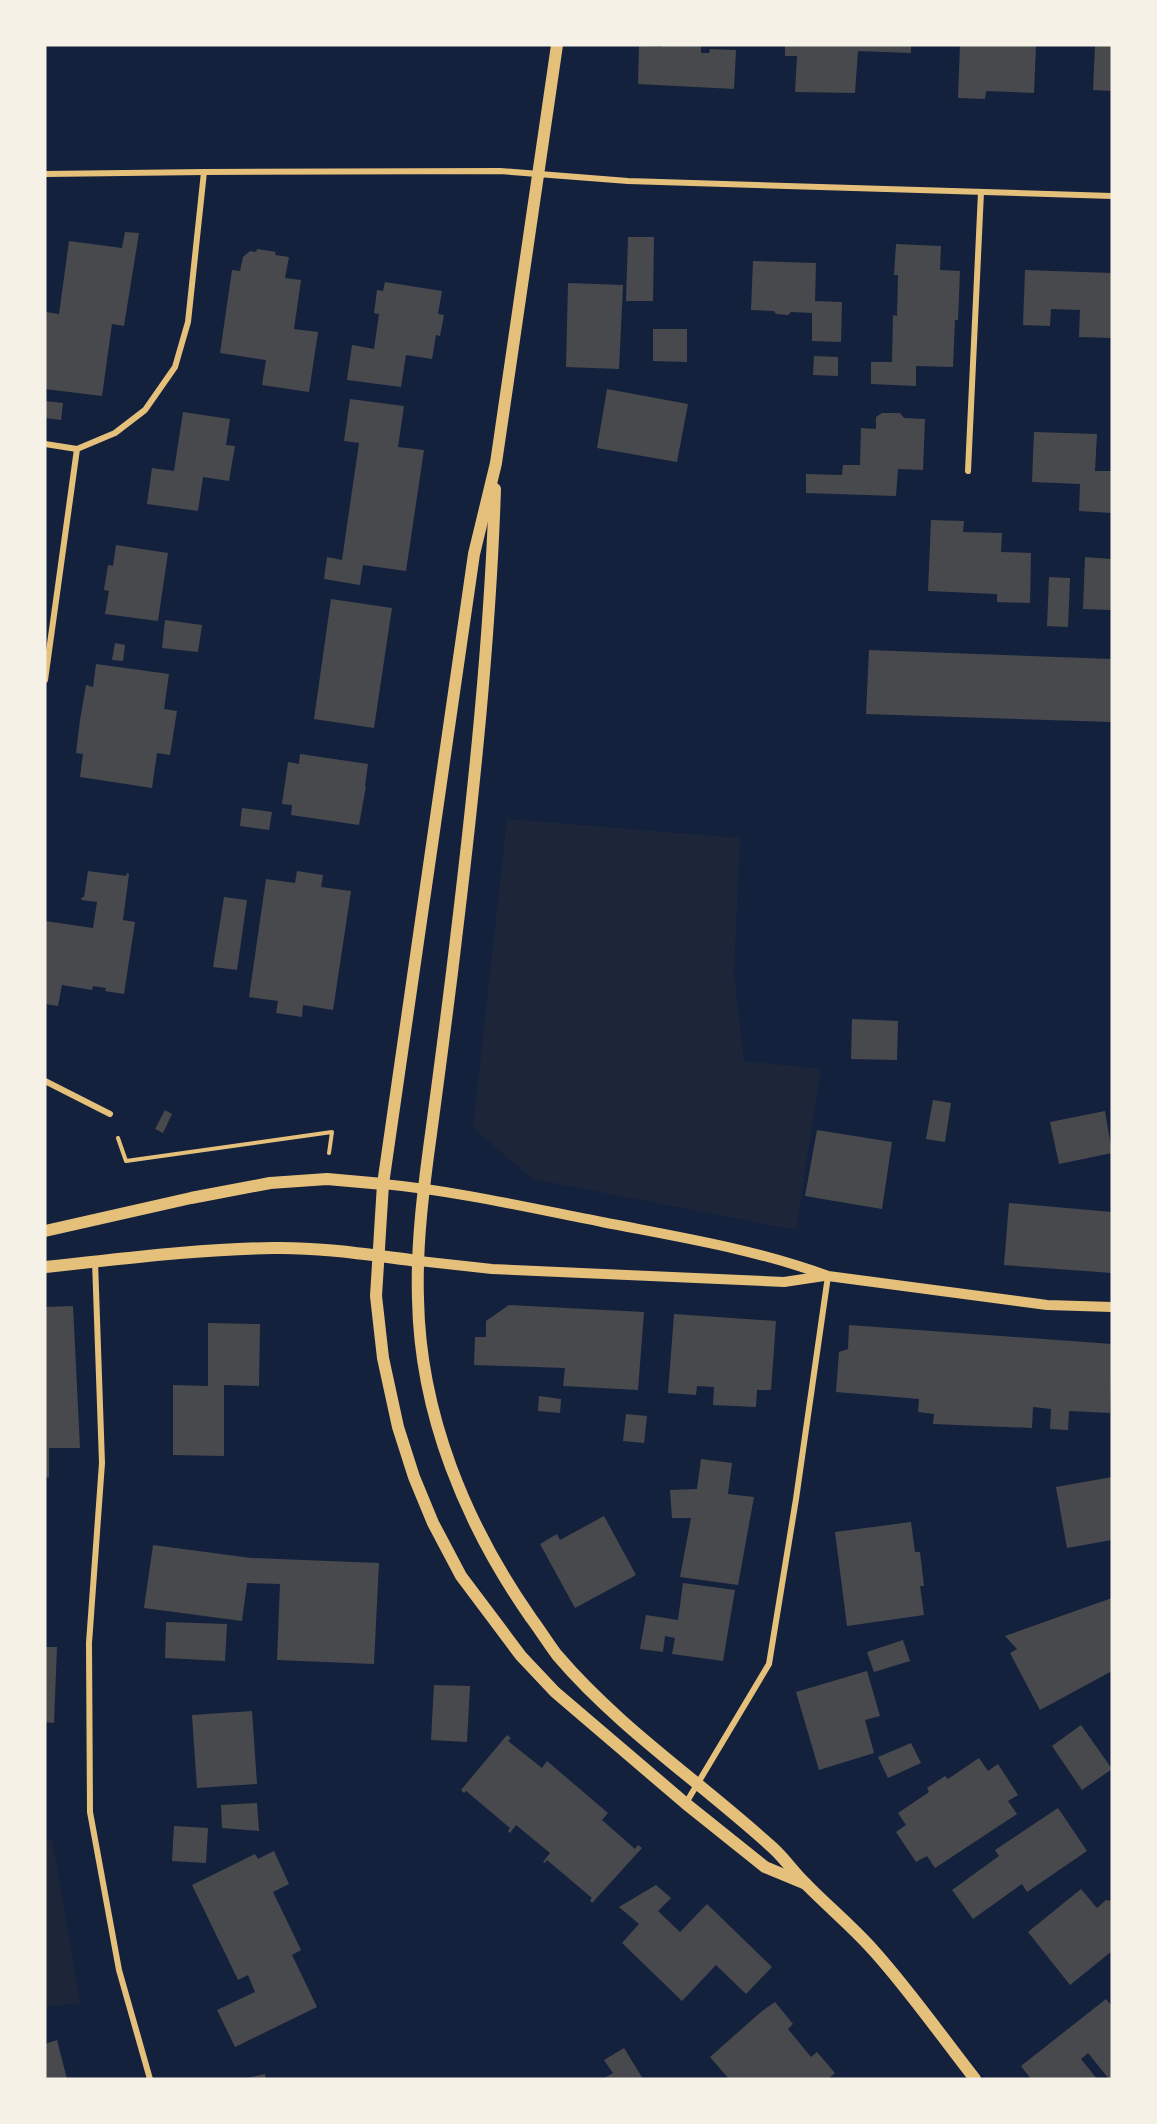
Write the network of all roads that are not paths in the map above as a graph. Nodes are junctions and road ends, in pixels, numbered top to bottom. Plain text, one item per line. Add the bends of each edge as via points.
1 (557, 45) edge
2 (204, 172) junction
3 (45, 174) edge
4 (538, 174) junction
5 (981, 192) junction
6 (1112, 196) edge
7 (45, 444) edge
8 (77, 449) junction
9 (496, 464) junction
10 (968, 471) dead end
11 (45, 680) edge
12 (45, 1081) edge
13 (110, 1114) road end
14 (383, 1184) junction
15 (424, 1188) junction
16 (45, 1231) edge
17 (377, 1256) junction
18 (95, 1261) junction
19 (419, 1261) junction
20 (45, 1267) edge
21 (828, 1276) junction
22 (1112, 1307) edge
23 (697, 1784) junction
24 (685, 1803) junction
25 (806, 1884) junction
26 (150, 2079) edge
27 (975, 2079) edge

1 - 4 main road
2 - 3 street
2 - 4 street
2 - 8 street via 188,322 176,367 144,410 115,433
4 - 5 street via 628,181
4 - 9 main road
5 - 6 street
5 - 10 street
7 - 8 street
8 - 11 street
9 - 14 main road via 474,554
9 - 15 main road via 493,558 472,798
12 - 13 street
14 - 15 street
14 - 16 main road via 327,1179 270,1183
14 - 17 main road
15 - 19 main road
15 - 21 street via 723,1246 797,1264
17 - 18 main road via 274,1248
17 - 19 main road
17 - 24 main road via 382,1358 398,1427 433,1523 461,1576 521,1656 555,1692
18 - 20 main road
18 - 26 street via 102,1463 89,1643 90,1812 119,1970
19 - 21 street via 492,1269 784,1282
19 - 23 main road via 417,1301 430,1401 449,1464 475,1526 511,1590 556,1653 597,1697
21 - 22 street via 1047,1305
21 - 23 street via 769,1664
23 - 24 street
23 - 25 main road via 775,1850
24 - 25 main road via 765,1867
25 - 27 main road via 878,1955

